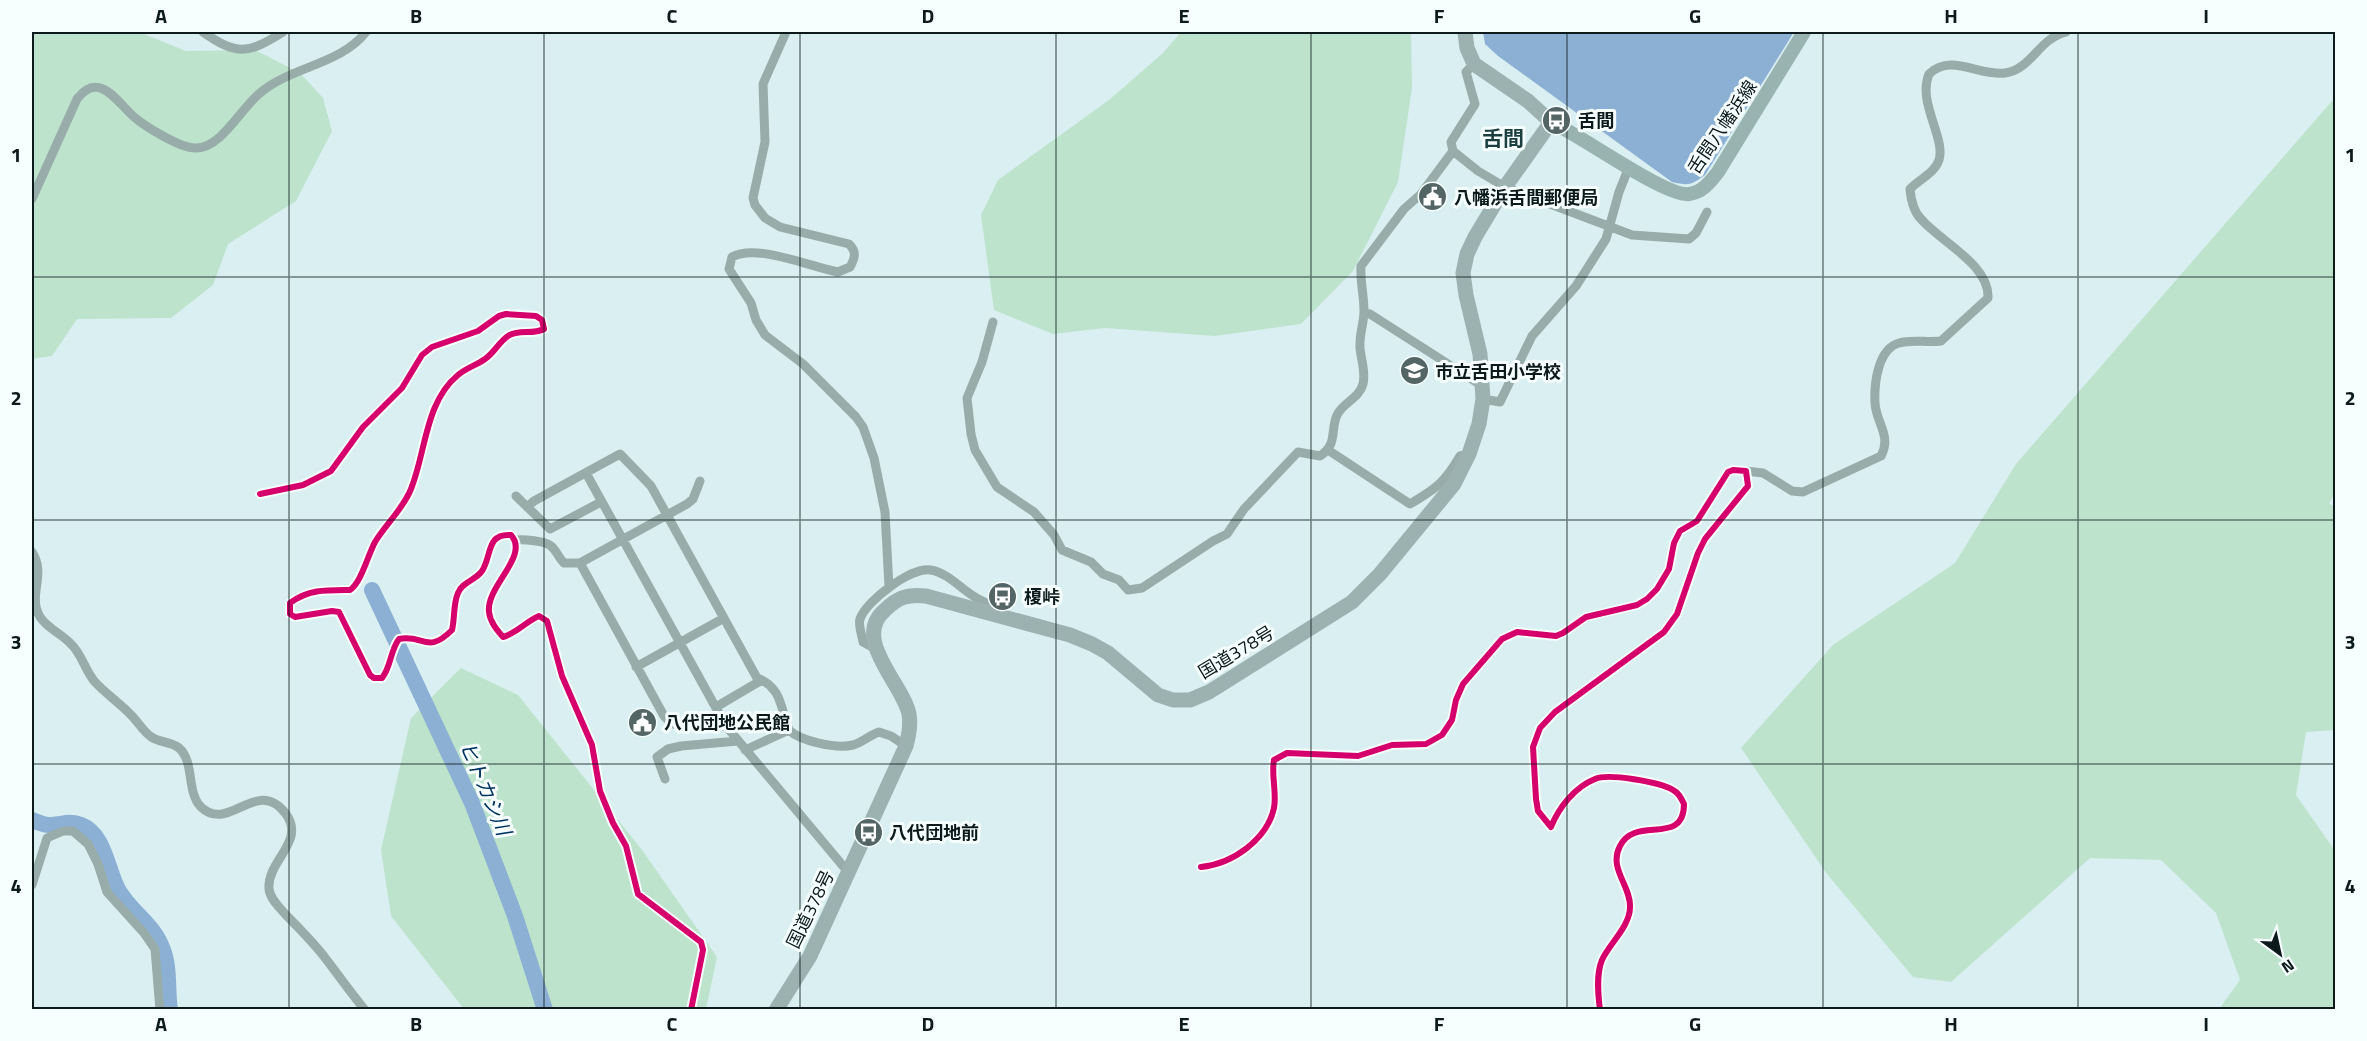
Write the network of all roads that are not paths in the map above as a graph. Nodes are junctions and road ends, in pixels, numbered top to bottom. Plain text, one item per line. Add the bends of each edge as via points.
1 (203, 32) edge
2 (283, 32) edge
3 (366, 32) edge
4 (786, 32) edge
5 (1465, 32) edge
6 (1804, 32) edge
7 (2066, 32) edge
8 (1474, 64) junction
9 (1551, 122) junction
10 (1453, 151) junction
11 (1629, 167) junction
12 (1505, 187) junction
13 (32, 199) edge
14 (1707, 212) dead end
15 (1610, 228) junction
16 (1364, 313) junction
17 (993, 322) dead end
18 (1483, 393) junction
19 (1328, 450) junction
20 (1469, 454) junction
21 (1746, 471) junction
22 (586, 473) junction
23 (700, 481) dead end
24 (260, 494) dead end
25 (516, 496) dead end
26 (601, 502) junction
27 (527, 507) junction
28 (668, 514) junction
29 (516, 540) junction
30 (623, 540) junction
31 (32, 552) edge
32 (580, 563) junction
33 (889, 587) junction
34 (996, 616) junction
35 (724, 618) junction
36 (681, 642) junction
37 (876, 649) junction
38 (636, 667) junction
39 (762, 680) junction
40 (716, 706) junction
41 (726, 726) junction
42 (789, 730) junction
43 (738, 741) junction
44 (906, 746) junction
45 (745, 750) junction
46 (665, 779) dead end
47 (1201, 867) dead end
48 (850, 871) junction
49 (32, 885) edge
50 (160, 1010) edge
51 (365, 1010) edge
52 (691, 1010) edge
53 (776, 1010) edge
54 (1600, 1010) edge

1 - 2 street via 221,45 242,50 264,44
3 - 13 street via 343,53 300,69 261,91 206,147 186,147 134,117 115,96 93,86 88,88 77,99
4 - 33 street via 764,84 765,142 754,187 755,204 780,227 849,244 855,255 850,267 838,272 745,252 732,257 729,269 751,303 765,335 803,364 863,428 874,458 885,512
5 - 8 highway
6 - 11 main road, 舌間八幡浜線 via 1705,187 1688,195 1675,193
7 - 21 street via 2051,38 2014,71 1988,73 1948,64 1929,74 1925,89 1940,160 1910,189 1912,203 1920,218 1981,273 1988,298 1941,341 1901,342 1889,347 1881,357 1875,405 1885,434 1886,446 1881,456 1803,492 1792,491 1763,473
8 - 9 highway
8 - 10 street via 1466,72 1475,104 1450,142
9 - 11 main road, 舌間八幡浜線
9 - 12 highway, 国道378号
10 - 12 street
10 - 16 street via 1361,266
11 - 15 street
12 - 15 street
12 - 18 highway, 国道378号 via 1475,237 1463,273 1480,354
14 - 15 street via 1689,239 1646,238
15 - 18 street via 1576,286 1532,336 1500,402
16 - 18 street
16 - 19 street via 1360,329 1363,386 1337,416
17 - 19 street via 967,398 975,450 997,487 1034,512 1062,550 1091,562 1128,590 1142,588 1227,534 1244,509 1298,452 1320,456
18 - 20 highway, 国道378号 via 1479,424
19 - 20 street via 1410,504 1439,487 1460,456
20 - 34 highway, 国道378号 via 1438,505 1352,602 1190,700 1158,695 1092,644
21 - 47 street via 1728,472 1697,521 1680,531 1669,569 1647,599 1586,617 1556,636 1517,632 1502,639 1463,684 1452,720 1442,735 1426,744 1392,745 1358,756 1279,756 1274,760 1274,806 1268,824 1255,841 1235,856
21 - 54 street via 1748,486 1705,539 1677,614 1664,632 1554,712 1540,728 1533,747 1538,811 1551,826 1567,801 1596,778 1666,786 1684,804 1682,819 1674,826 1632,834 1619,846 1617,866 1630,908 1600,966
22 - 26 street
22 - 27 street
22 - 28 street via 620,454 651,486
23 - 28 street via 693,499
24 - 29 street via 303,485 331,471 432,347 478,331 499,316 536,316 542,320 544,329 507,336 487,357 459,374 443,393 428,424 410,491 381,533 354,588 319,590 299,596 290,603 290,614 295,617 339,612 370,675 382,678 399,639 432,644 452,630 459,590 481,573 491,544 503,534
25 - 27 street
26 - 27 street via 550,529
26 - 30 street
28 - 30 street
28 - 35 street
29 - 32 street via 551,546 564,563
29 - 52 street via 518,551 491,597 488,612 503,637 539,616 548,621 562,676 592,745 600,791 626,846 638,894 701,942 703,950
30 - 32 street
30 - 36 street
31 - 51 street via 37,560 35,594 41,618 70,643 95,682 148,735 178,747 202,808 220,814 257,799 271,800 291,821 292,838 276,865 270,893
32 - 38 street
33 - 34 street via 930,569 996,608
33 - 37 street via 864,610 859,621 863,642
34 - 37 highway, 国道378号 via 926,596 896,599 880,614 874,631
35 - 36 street
35 - 39 street via 757,678
36 - 38 street
36 - 40 street
37 - 44 highway, 国道378号 via 909,714
38 - 41 street via 672,724
39 - 40 street
39 - 42 street via 776,690
40 - 41 street
41 - 43 street
42 - 44 street via 812,742 853,745 879,732
42 - 45 street
43 - 45 street
43 - 46 street via 668,749 657,757
44 - 48 highway, 国道378号
45 - 48 street
48 - 53 highway, 国道378号 via 810,956
49 - 50 street via 48,838 74,831 88,844 107,892 155,949

